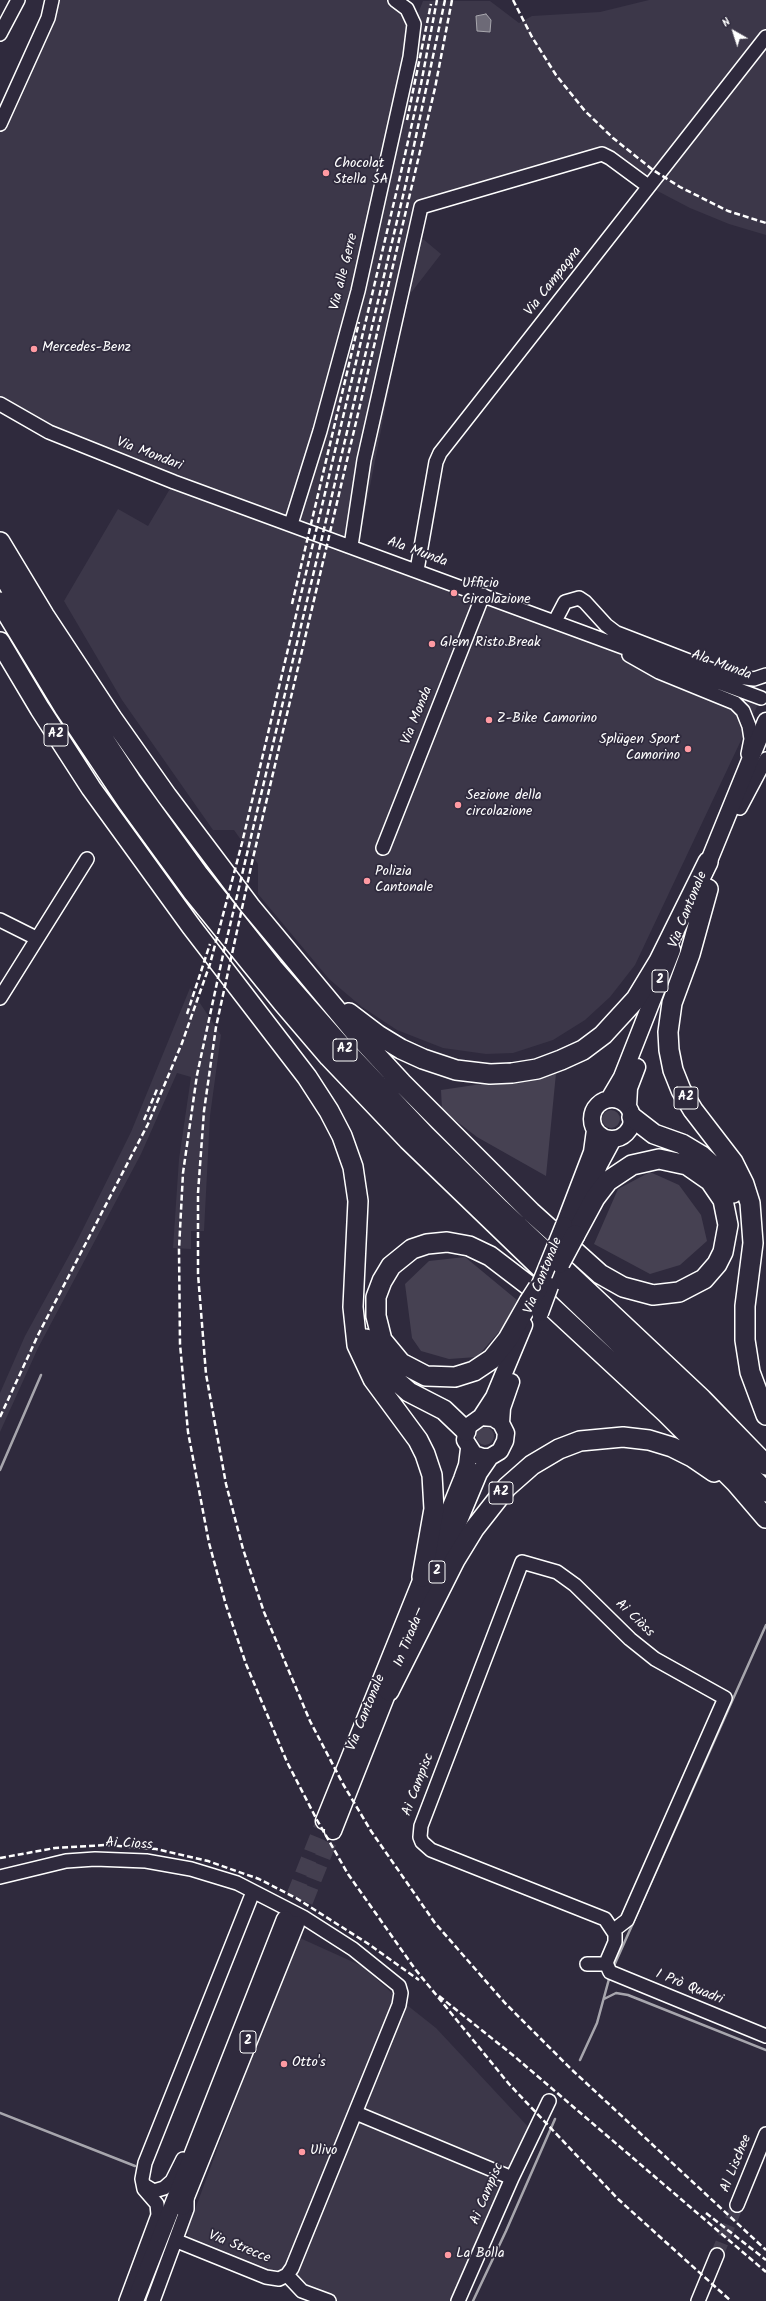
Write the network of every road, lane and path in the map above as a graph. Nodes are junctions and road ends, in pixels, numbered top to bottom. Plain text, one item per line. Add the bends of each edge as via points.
1 (18, 0) edge
2 (52, 0) edge
3 (395, 0) edge
4 (0, 34) edge
5 (766, 37) edge
6 (0, 124) edge
7 (648, 186) junction
8 (0, 404) edge
9 (291, 524) junction
10 (0, 542) edge
11 (351, 546) junction
12 (0, 570) edge
13 (417, 570) junction
14 (483, 595) junction
15 (0, 602) edge
16 (555, 621) junction
17 (612, 638) junction
18 (0, 642) edge
19 (766, 675) edge
20 (761, 698) dead end
21 (766, 722) edge
22 (766, 744) edge
23 (766, 760) edge
24 (735, 806) junction
25 (383, 848) dead end
26 (87, 859) dead end
27 (708, 862) junction
28 (708, 889) junction
29 (0, 920) edge
30 (36, 938) junction
31 (290, 954) junction
32 (0, 998) edge
33 (609, 1098) junction
34 (630, 1111) junction
35 (595, 1130) junction
36 (613, 1139) junction
37 (570, 1230) junction
38 (560, 1263) joint
39 (354, 1293) junction
40 (746, 1296) junction
41 (535, 1302) junction
42 (766, 1415) edge
43 (481, 1417) junction
44 (501, 1423) junction
45 (467, 1440) junction
46 (490, 1457) junction
47 (766, 1465) edge
48 (766, 1492) edge
49 (764, 1516) edge
50 (522, 1562) joint
51 (422, 1577) junction
52 (389, 1691) junction
53 (329, 1826) joint
54 (0, 1877) edge
55 (253, 1892) junction
56 (614, 1930) junction
57 (606, 1963) junction
58 (587, 1964) dead end
59 (766, 2036) edge
60 (549, 2101) dead end
61 (356, 2113) junction
62 (198, 2134) junction
63 (766, 2134) edge
64 (512, 2178) junction
65 (172, 2181) junction
66 (144, 2185) junction
67 (737, 2205) tunnel mouth
68 (167, 2230) junction
69 (717, 2255) tunnel mouth
70 (287, 2275) junction
71 (126, 2301) edge
72 (135, 2301) edge
73 (145, 2301) edge
74 (153, 2301) edge
75 (329, 2301) edge
76 (458, 2301) edge
77 (698, 2301) edge

1 - 4 street
2 - 6 street via 48,18
3 - 9 street, Via alle Gerre via 407,9 414,24 410,57 358,291 320,431
5 - 7 street, Via Campagna
7 - 11 street via 602,154 421,207 364,460
7 - 13 street, Via Campagna via 440,453 436,462
8 - 9 street, Via Mondari via 30,423 66,440
9 - 11 street, Ala Munda
10 - 31 highway, A2 via 69,654 139,757 199,840
11 - 13 street, Ala Munda
12 - 47 highway, A2 via 56,666 131,781 199,875 291,990 425,1135 702,1399
13 - 14 street, Ala Munda
14 - 16 street, Ala Munda
14 - 25 street, Via Monda
15 - 48 highway, A2 via 65,709 128,804 192,891 282,1002 403,1135 688,1410
16 - 17 street, Ala Munda
16 - 17 street, Ala Munda via 565,602 579,598 600,619
17 - 19 street, Ala Munda via 728,676 754,679
17 - 20 street, Ala Munda via 647,655
17 - 24 street, Ala Munda via 659,672 729,699 743,711 750,726 750,746
18 - 39 highway, A2 via 91,788 190,926 307,1077 337,1124 350,1156 357,1188
21 - 24 main road, Via Cantonale / 2
22 - 24 main road, Via Cantonale / 2
23 - 24 street
24 - 27 main road, Via Cantonale / 2
24 - 28 main road, Via Cantonale / 2
26 - 30 street
27 - 31 highway, A2 via 650,977 628,1009 612,1027 587,1047 538,1069 501,1074 467,1072 444,1067 414,1055 378,1035 352,1015
27 - 33 main road, Via Cantonale / 2 via 622,1077
28 - 34 main road, Via Cantonale / 2 via 631,1081
28 - 40 highway, A2 via 690,954 672,1003 668,1032 669,1050 681,1090 733,1162 748,1194 753,1223 753,1243
29 - 30 street
30 - 32 street
31 - 37 highway, A2 via 354,1031 426,1108 531,1212 605,1277 643,1293 662,1295 685,1290 704,1279 717,1264 725,1247 728,1225 723,1200 710,1180 687,1165 659,1159 632,1165 608,1181
33 - 34 main road via 619,1100
33 - 35 main road via 599,1103 593,1112 592,1123
34 - 36 main road via 632,1124 628,1132
34 - 40 highway, A2 via 654,1134 682,1144 702,1156 719,1171 729,1185 744,1225
35 - 36 main road via 604,1138
35 - 37 main road, Via Cantonale via 592,1152
36 - 37 main road, Via Cantonale
37 - 38 highway, A2, bridge
37 - 41 main road, Via Cantonale, bridge
38 - 41 main road, Via Cantonale, bridge
39 - 45 highway, A2 via 363,1331 383,1368 404,1388 444,1410
39 - 51 highway, A2 via 354,1329 364,1363 377,1386 413,1433 430,1469 434,1509
40 - 42 highway, A2 via 744,1329 748,1361
41 - 43 main road, Via Cantonale via 494,1397
41 - 44 main road, Via Cantonale via 506,1395
41 - 49 highway, A2 via 492,1359 474,1371 455,1377 426,1376 401,1363 382,1340 376,1316 376,1297 382,1281 391,1266 412,1249 447,1242 469,1246 490,1256 528,1285 671,1418 736,1483
43 - 44 main road via 493,1418
43 - 45 main road via 470,1423
44 - 46 main road via 506,1433 505,1441 500,1451
45 - 46 main road via 477,1455
45 - 51 main road, Via Cantonale / 2 via 464,1475
46 - 52 main road, In Tirada / 2 via 475,1480
49 - 52 highway, A2 via 706,1465 661,1443 636,1438 602,1437 580,1441 559,1449 521,1474 482,1518 455,1560
50 - 56 street, Ai Ciòss via 557,1572 575,1585 630,1639 655,1659 725,1698 627,1920
50 - 56 street, Ai Campisc via 423,1819 420,1837 431,1850 600,1916
51 - 53 main road, Via Cantonale / 2
52 - 53 main road, In Tirada / 2
54 - 55 street, Ai Cioss via 66,1861 120,1859 191,1869 223,1878
55 - 61 street, Ai Cioss via 315,1925 353,1950 399,1986 399,2005
55 - 66 street via 148,2154 142,2175
56 - 57 street via 615,1942
57 - 58 street
57 - 59 street, I Prò Quadri via 614,1975
60 - 64 street, Ai Campisc
61 - 64 street
61 - 70 street
62 - 65 street via 188,2147
62 - 68 main road, 2
62 - 68 main road, 2 via 290,1922 187,2196
63 - 67 street, Al Lischee
64 - 76 street, Ai Campisc
65 - 66 street via 156,2191
65 - 68 street
66 - 68 street via 145,2191 157,2204
68 - 70 street, Via Strecce via 266,2277 279,2279
68 - 71 street
68 - 72 main road, 2
68 - 73 main road, 2
68 - 74 street
69 - 77 street
70 - 75 street via 302,2291

